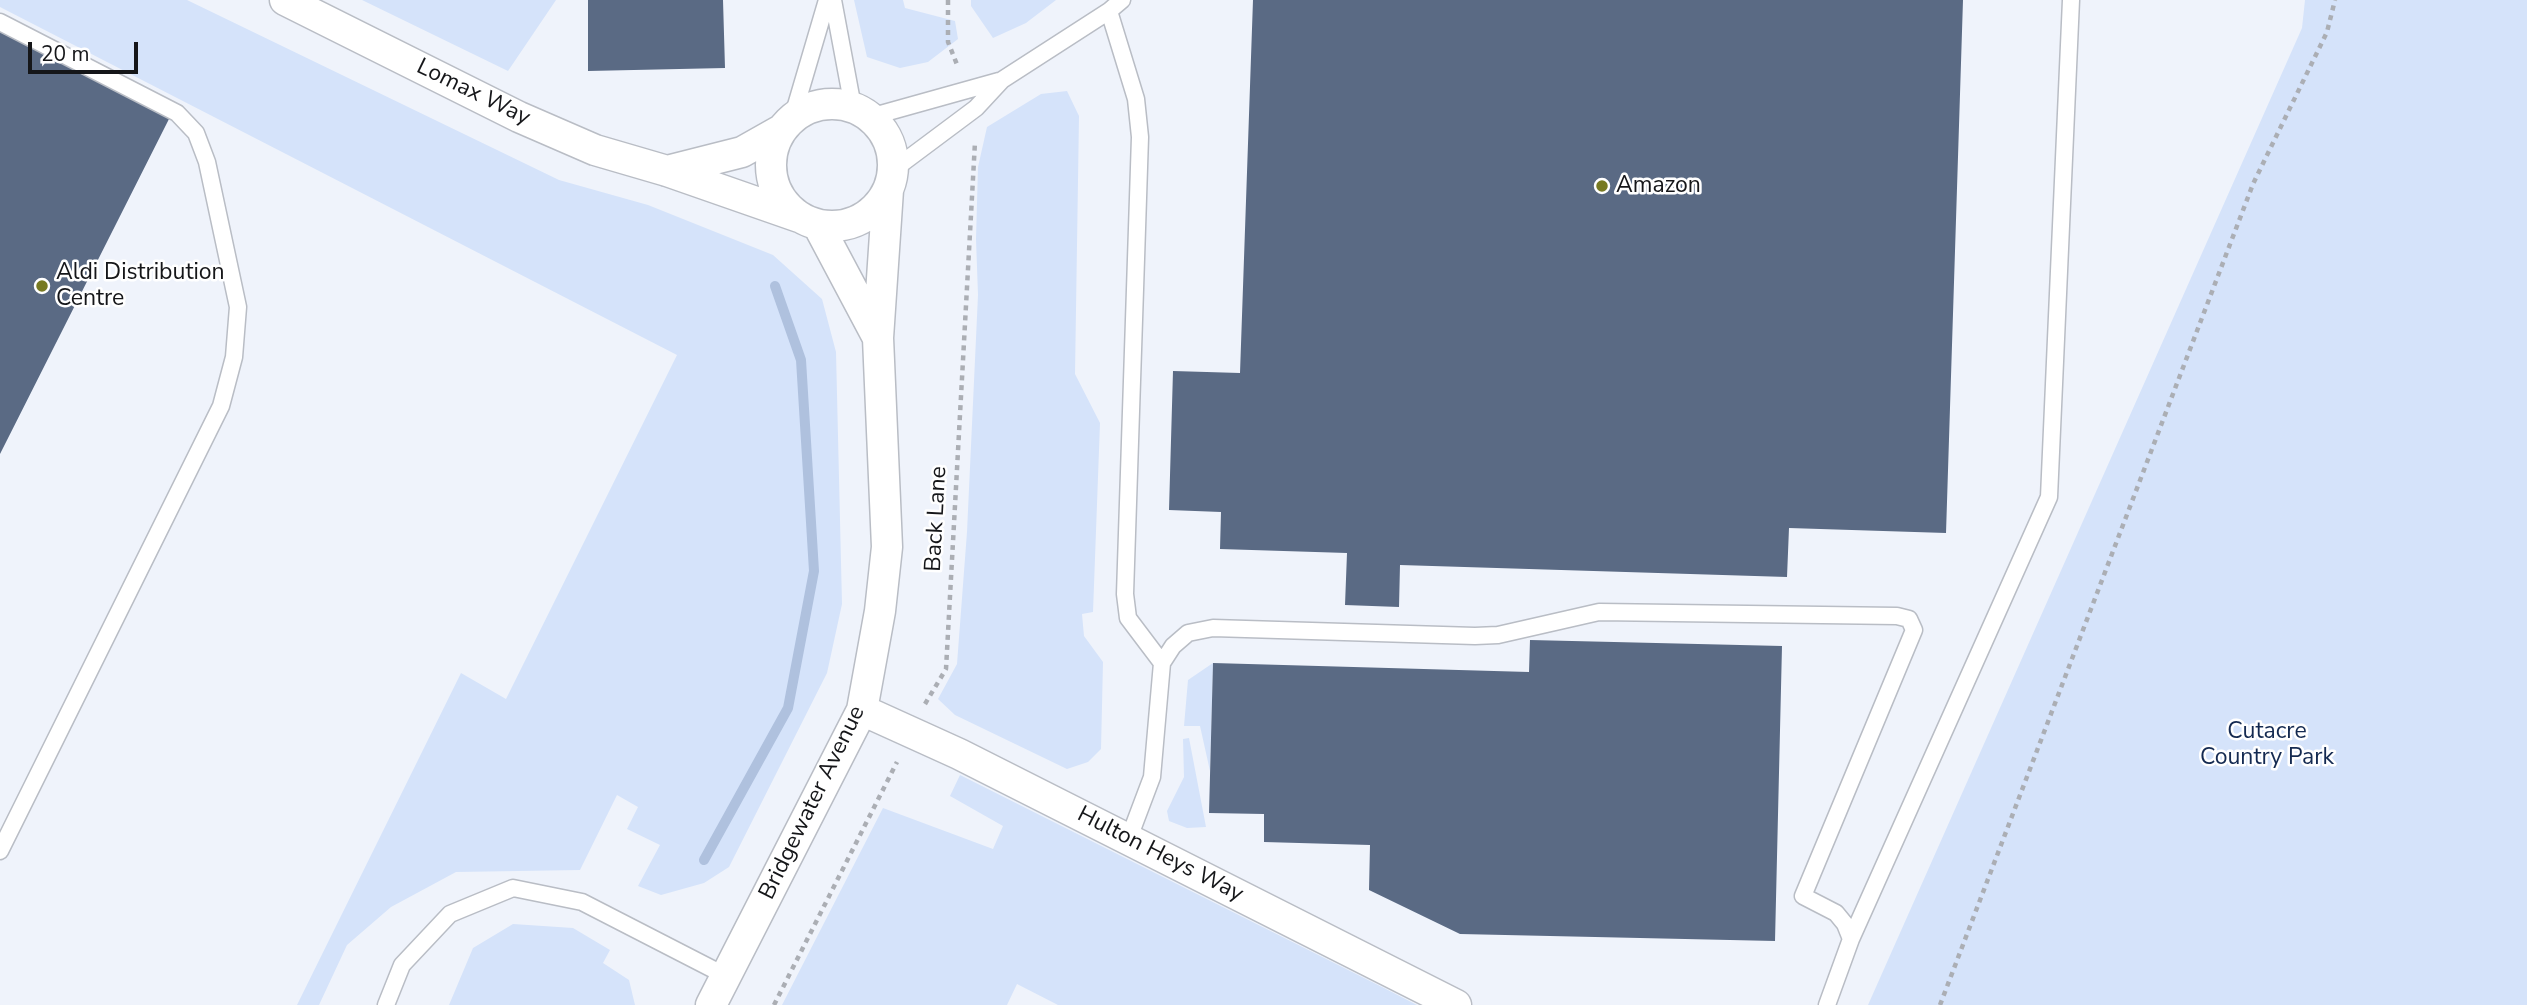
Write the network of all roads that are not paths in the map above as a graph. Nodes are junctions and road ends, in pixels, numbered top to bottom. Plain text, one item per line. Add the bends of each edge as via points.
1 (285, 0) edge
2 (827, 0) edge
3 (833, 0) edge
4 (1122, 0) edge
5 (2071, 0) edge
6 (1109, 11) junction
7 (0, 22) edge
8 (1002, 80) junction
9 (862, 112) junction
10 (786, 124) junction
11 (667, 171) junction
12 (891, 180) junction
13 (808, 221) junction
14 (878, 338) junction
15 (1162, 663) junction
16 (862, 710) junction
17 (1129, 838) junction
18 (0, 852) edge
19 (1851, 939) junction
20 (726, 976) junction
21 (386, 1005) edge
22 (711, 1005) edge
23 (1456, 1005) edge
24 (1827, 1005) edge

1 - 11 street, Lomax Way via 519,117 595,150
2 - 10 lane
3 - 9 lane
4 - 6 lane
5 - 19 lane via 2049,497
6 - 8 lane
6 - 15 lane via 1136,99 1140,137 1125,594 1128,618
7 - 18 lane via 177,113 196,133 207,162 238,307 234,357 220,406
8 - 9 lane
8 - 12 lane
9 - 10 street via 821,104
9 - 12 street via 884,132 892,150
10 - 11 street via 742,152
10 - 13 street via 773,148 774,186 784,204
11 - 13 street, Lomax Way
12 - 13 street via 876,208 859,220 839,226
12 - 14 street, Bridgewater Avenue
13 - 14 street, Bridgewater Avenue
14 - 16 street, Bridgewater Avenue via 887,547
15 - 17 lane via 1153,768
15 - 19 lane via 1172,646 1188,633 1213,628 1475,636 1499,635 1599,612 1897,615 1909,619 1912,636 1803,896 1836,913
16 - 17 street, Hulton Heys Way
16 - 20 street, Bridgewater Avenue
17 - 23 street, Hulton Heys Way
19 - 24 lane
20 - 21 lane via 582,902 513,888 450,914 402,965
20 - 22 street, Bridgewater Avenue

